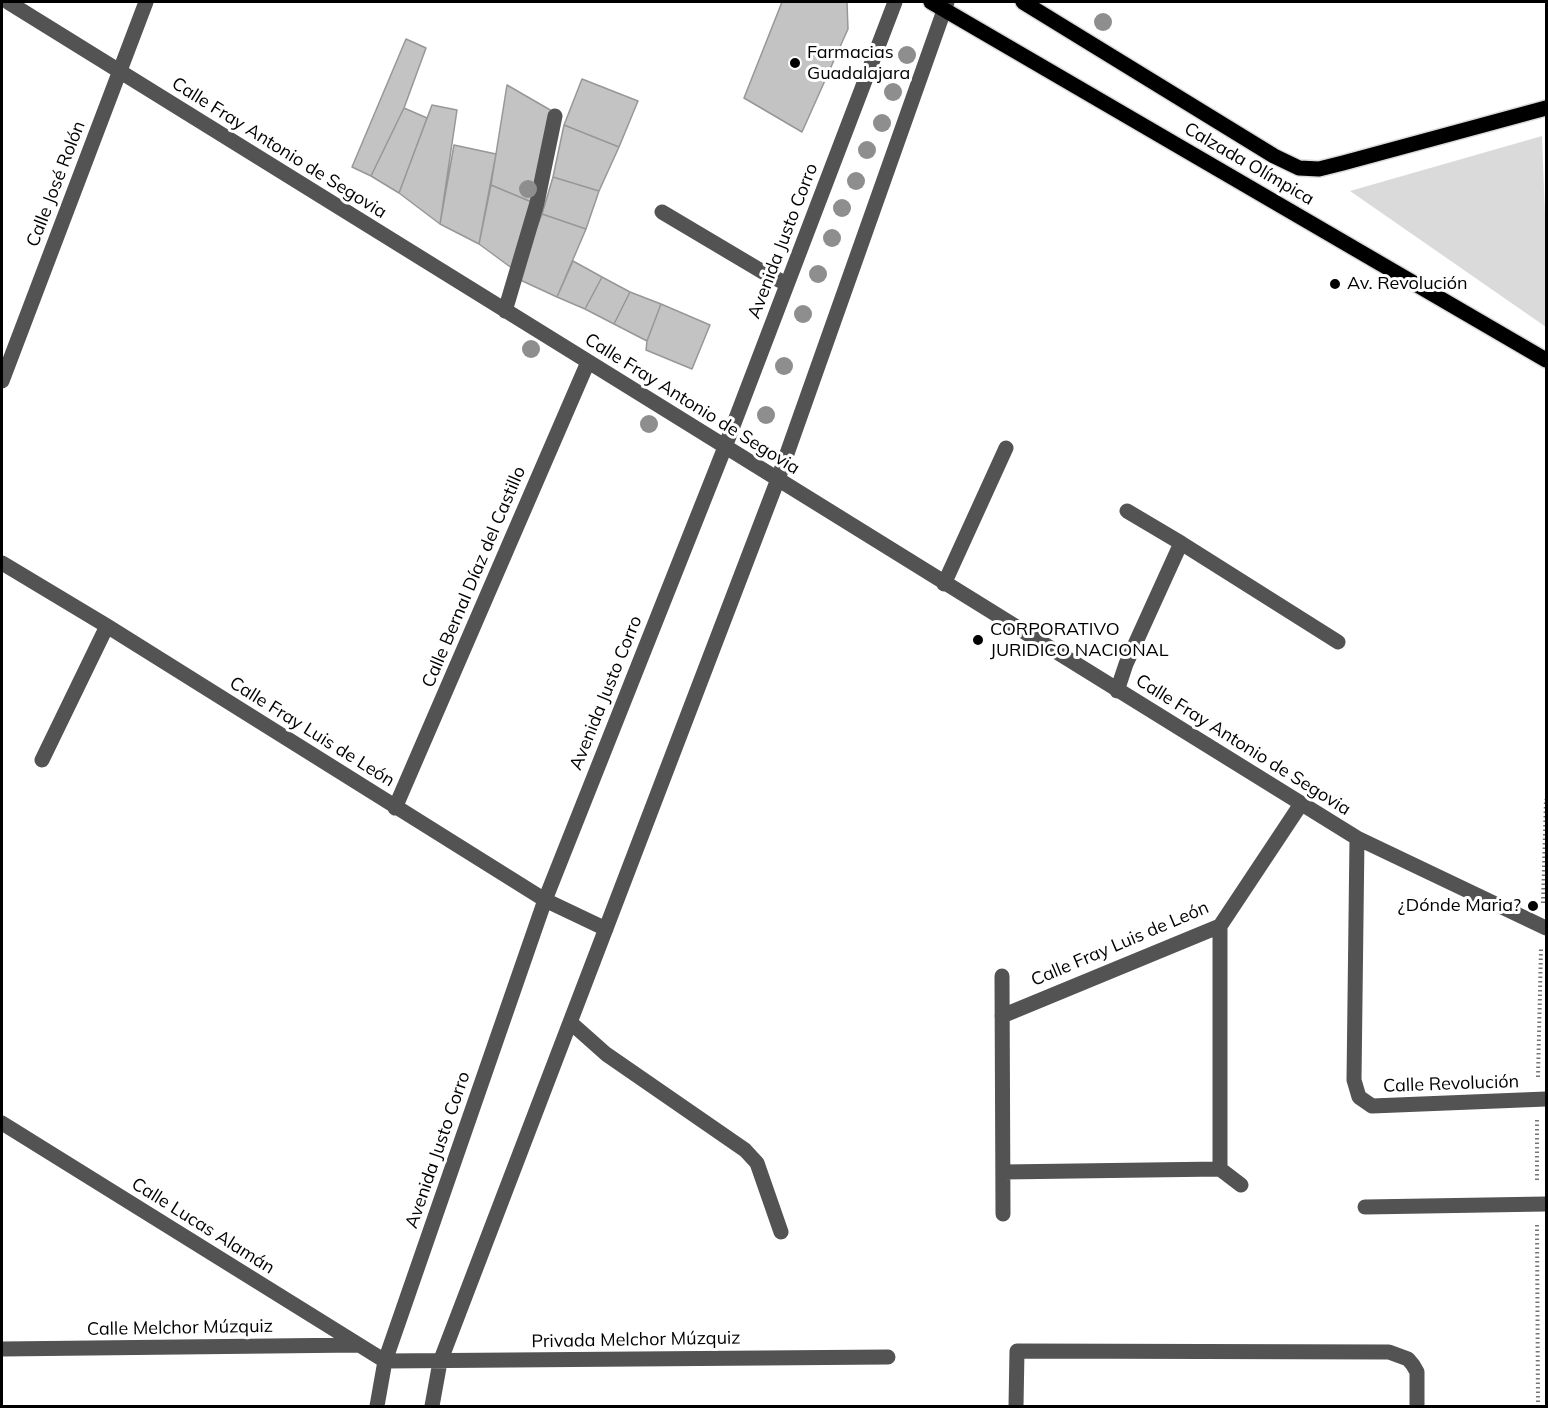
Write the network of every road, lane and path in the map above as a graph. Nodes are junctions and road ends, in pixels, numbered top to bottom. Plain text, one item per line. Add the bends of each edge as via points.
1 (8, 2) edge
2 (146, 2) edge
3 (895, 2) edge
4 (1023, 2) edge
5 (941, 4) edge
6 (120, 72) junction
7 (1546, 108) edge
8 (555, 116) dead end
9 (662, 212) dead end
10 (787, 284) junction
11 (505, 311) junction
12 (1546, 360) edge
13 (588, 362) junction
14 (2, 381) edge
15 (725, 447) junction
16 (1006, 448) dead end
17 (778, 479) junction
18 (1127, 511) dead end
19 (1180, 543) junction
20 (2, 562) edge
21 (944, 584) junction
22 (107, 626) junction
23 (1338, 642) dead end
24 (1117, 691) junction
25 (42, 760) dead end
26 (1546, 799) edge
27 (1301, 804) junction
28 (395, 808) junction
29 (1357, 838) junction
30 (545, 900) junction
31 (1220, 926) junction
32 (1544, 927) edge
33 (606, 929) junction
34 (1002, 976) dead end
35 (1002, 1016) junction
36 (570, 1022) junction
37 (1359, 1097) joint
38 (1542, 1100) edge
39 (2, 1123) edge
40 (1220, 1169) junction
41 (1003, 1172) junction
42 (1241, 1185) dead end
43 (1542, 1205) edge
44 (1365, 1207) dead end
45 (1003, 1214) dead end
46 (781, 1232) dead end
47 (359, 1345) junction
48 (2, 1349) edge
49 (888, 1357) dead end
50 (385, 1361) junction
51 (440, 1362) junction
52 (377, 1407) edge
53 (432, 1407) edge
54 (1016, 1407) edge
55 (1417, 1407) edge
56 (1538, 1407) edge

1 - 6 street, Calle Fray Antonio de Segovia
2 - 6 street, Calle José Rolón
3 - 10 street, Avenida Justo Corro
4 - 7 main road, Calzada Olímpica via 1299,168 1319,169
5 - 12 main road, Calzada Olímpica
5 - 17 street
6 - 11 street, Calle Fray Antonio de Segovia
6 - 14 street, Calle José Rolón
8 - 11 street via 537,203
9 - 10 street
10 - 15 street, Avenida Justo Corro
11 - 13 street, Calle Fray Antonio de Segovia
13 - 15 street, Calle Fray Antonio de Segovia
13 - 28 street, Calle Bernal Díaz del Castillo
15 - 17 street, Calle Fray Antonio de Segovia
15 - 30 street, Avenida Justo Corro
16 - 21 street
17 - 21 street, Calle Fray Antonio de Segovia
17 - 33 street
18 - 19 street
19 - 23 street
19 - 24 street
20 - 22 street, Calle Fray Luis de León
21 - 24 street, Calle Fray Antonio de Segovia
22 - 25 street
22 - 28 street, Calle Fray Luis de León
24 - 27 street, Calle Fray Antonio de Segovia
26 - 32 path
27 - 29 street, Calle Fray Antonio de Segovia
27 - 31 street, Calle Fray Luis de León
28 - 30 street, Calle Fray Luis de León
29 - 32 street, Calle Fray Antonio de Segovia
29 - 37 street, Calle Fray Antonio de Segovia via 1354,1080
30 - 33 street, Calle Fray Luis de León
30 - 50 street, Avenida Justo Corro
31 - 35 street, Calle Fray Luis de León
31 - 40 street
32 - 38 path
33 - 36 street
34 - 35 street
35 - 41 street
36 - 46 street via 606,1054 745,1150 758,1163
36 - 51 street
37 - 38 street, Calle Revolución via 1372,1106
38 - 43 path
39 - 47 street, Calle Lucas Alamán
40 - 41 street
40 - 42 street
41 - 45 street
43 - 44 street
43 - 56 path
47 - 48 street, Calle Melchor Múzquiz
47 - 50 street, Calle Lucas Alamán
49 - 51 street, Privada Melchor Múzquiz
50 - 51 street, Privada Melchor Múzquiz
50 - 52 street, Avenida Justo Corro
51 - 53 street
54 - 55 street via 1017,1351 1389,1352 1408,1359 1417,1372

